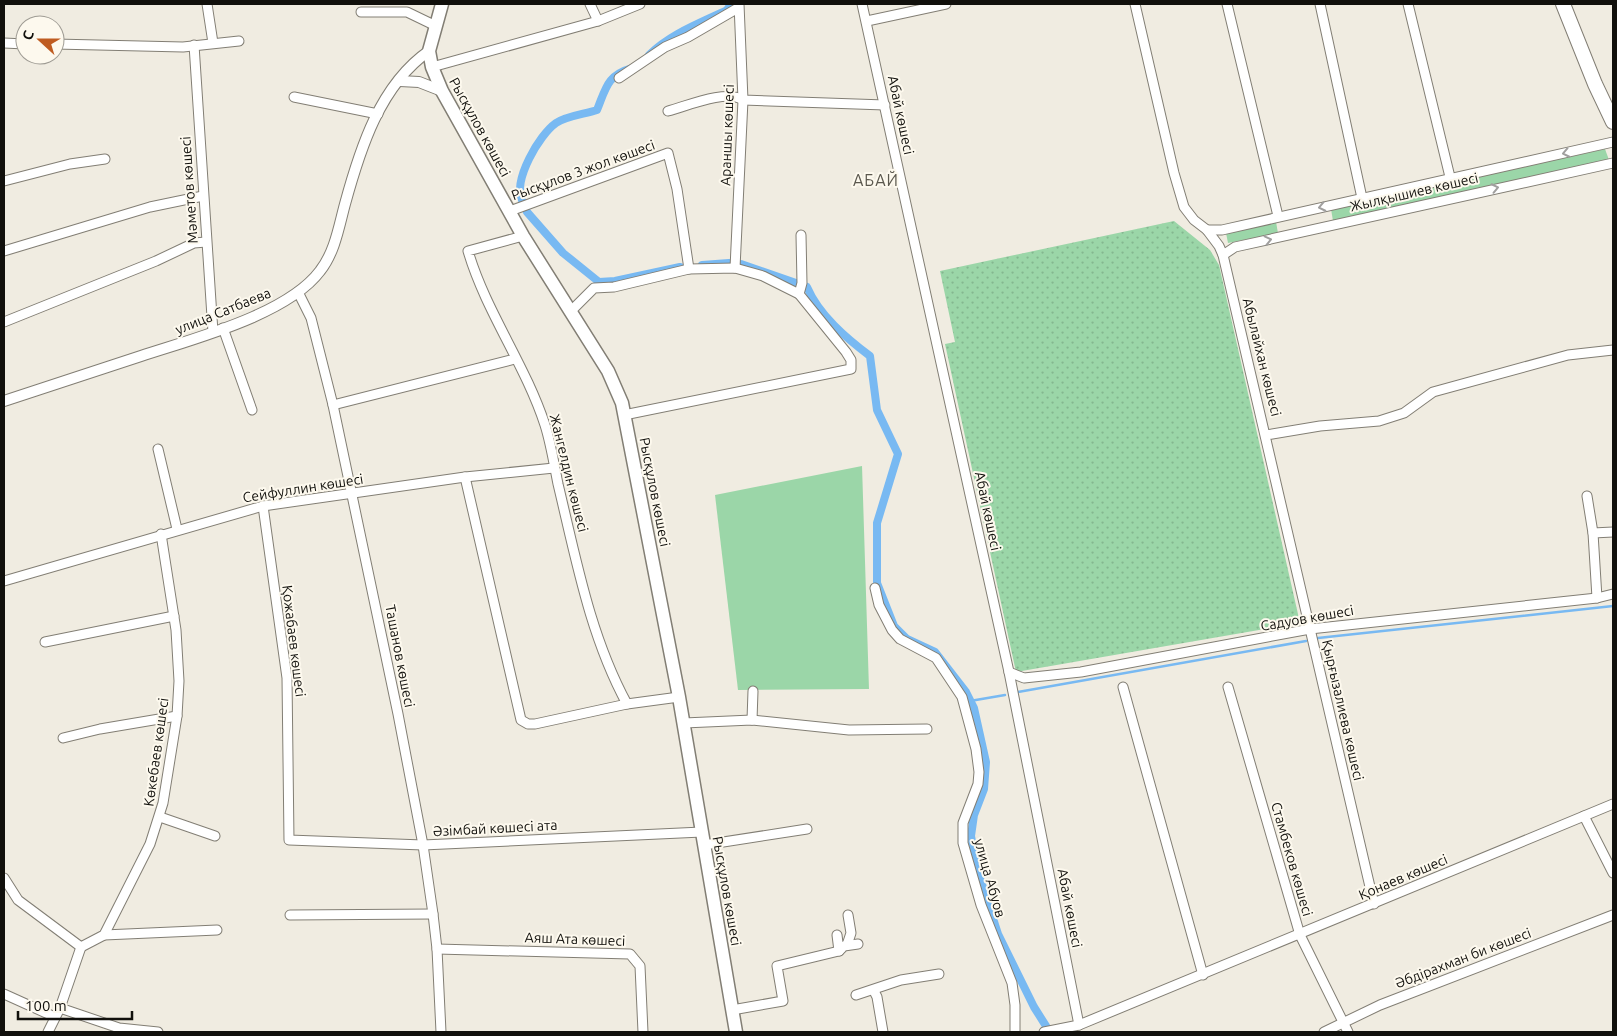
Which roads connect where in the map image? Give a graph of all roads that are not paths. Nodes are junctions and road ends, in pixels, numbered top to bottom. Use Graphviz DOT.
graph roads {
  1 [pos="207,4"];
  2 [pos="442,4"];
  3 [pos="590,4"];
  4 [pos="640,4"];
  5 [pos="862,4"];
  6 [pos="946,4"];
  7 [pos="1135,4"];
  8 [pos="1227,4"];
  9 [pos="1320,4"];
  10 [pos="1408,4"];
  11 [pos="1563,4"];
  12 [pos="739,6"];
  13 [pos="361,12"];
  14 [pos="893,15"];
  15 [pos="598,21"];
  16 [pos="867,21"];
  17 [pos="436,26"];
  18 [pos="896,26"];
  19 [pos="239,42"];
  20 [pos="213,43"];
  21 [pos="65,44"];
  22 [pos="194,45"];
  23 [pos="429,51"];
  24 [pos="432,67"];
  25 [pos="619,78"];
  26 [pos="400,81"];
  27 [pos="442,91"];
  28 [pos="294,97"];
  29 [pos="744,100"];
  30 [pos="885,105"];
  31 [pos="668,111"];
  32 [pos="378,114"];
  33 [pos="1613,122"];
  34 [pos="1613,142"];
  35 [pos="105,159"];
  36 [pos="1613,163"];
  37 [pos="1450,177"];
  38 [pos="4,181"];
  39 [pos="203,196"];
  40 [pos="1362,198"];
  41 [pos="510,211"];
  42 [pos="1278,216"];
  43 [pos="1226,229"];
  44 [pos="1208,230"];
  45 [pos="801,235"];
  46 [pos="523,236"];
  47 [pos="206,242"];
  48 [pos="1219,246"];
  49 [pos="4,251"];
  50 [pos="1223,255"];
  51 [pos="735,268"];
  52 [pos="689,269"];
  53 [pos="298,292"];
  54 [pos="799,294"];
  55 [pos="572,310"];
  56 [pos="4,322"];
  57 [pos="218,330"];
  58 [pos="1613,350"];
  59 [pos="515,359"];
  60 [pos="4,401"];
  61 [pos="333,405"];
  62 [pos="252,410"];
  63 [pos="624,415"];
  64 [pos="1266,435"];
  65 [pos="158,449"];
  66 [pos="554,468"];
  67 [pos="465,478"];
  68 [pos="353,494"];
  69 [pos="1587,496"];
  70 [pos="262,506"];
  71 [pos="177,530"];
  72 [pos="1613,532"];
  73 [pos="1593,533"];
  74 [pos="160,534"];
  75 [pos="4,582"];
  76 [pos="874,588"];
  77 [pos="1613,594"];
  78 [pos="1597,598"];
  79 [pos="174,616"];
  80 [pos="1310,629"];
  81 [pos="45,642"];
  82 [pos="1009,672"];
  83 [pos="1123,687"];
  84 [pos="1228,687"];
  85 [pos="754,690"];
  86 [pos="679,697"];
  87 [pos="627,704"];
  88 [pos="177,716"];
  89 [pos="752,720"];
  90 [pos="684,723"];
  91 [pos="927,729"];
  92 [pos="63,738"];
  93 [pos="1613,804"];
  94 [pos="160,816"];
  95 [pos="1584,816"];
  96 [pos="807,828"];
  97 [pos="702,832"];
  98 [pos="215,836"];
  99 [pos="289,840"];
  100 [pos="423,845"];
  101 [pos="704,845"];
  102 [pos="1613,873"];
  103 [pos="4,878"];
  104 [pos="1374,904"];
  105 [pos="433,914"];
  106 [pos="848,914"];
  107 [pos="290,915"];
  108 [pos="1613,915"];
  109 [pos="217,930"];
  110 [pos="104,935"];
  111 [pos="837,935"];
  112 [pos="1300,935"];
  113 [pos="858,944"];
  114 [pos="81,947"];
  115 [pos="843,948"];
  116 [pos="437,949"];
  117 [pos="939,974"];
  118 [pos="1204,975"];
  119 [pos="874,991"];
  120 [pos="4,994"];
  121 [pos="856,995"];
  122 [pos="60,1008"];
  123 [pos="732,1010"];
  124 [pos="55,1017"];
  125 [pos="1344,1023"];
  126 [pos="1079,1025"];
  127 [pos="119,1030"];
  128 [pos="1061,1031"];
  129 [pos="48,1032"];
  130 [pos="158,1032"];
  131 [pos="441,1032"];
  132 [pos="643,1032"];
  133 [pos="736,1032"];
  134 [pos="883,1032"];
  135 [pos="1015,1032"];
  136 [pos="1044,1032"];
  137 [pos="1324,1032"];
  138 [pos="1348,1032"];
  1 -- 20 [label="street"];
  2 -- 17 [label="main road, Рысқұлов көшесі"];
  3 -- 15 [label="street"];
  4 -- 15 [label="street"];
  5 -- 16 [label="street, Абай көшесі"];
  6 -- 14 [label="street"];
  7 -- 44 [label="street"];
  8 -- 42 [label="street"];
  9 -- 40 [label="street"];
  10 -- 37 [label="street"];
  11 -- 33 [label="highway"];
  12 -- 25 [label="street"];
  12 -- 29 [label="street, Араншы көшесі"];
  13 -- 17 [label="street"];
  14 -- 16 [label="street"];
  14 -- 18 [label="street"];
  15 -- 24 [label="street"];
  16 -- 30 [label="street, Абай көшесі"];
  17 -- 23 [label="main road, Рысқұлов көшесі"];
  19 -- 20 [label="street"];
  20 -- 22 [label="street"];
  21 -- 22 [label="street"];
  22 -- 39 [label="street, Мәметов көшесі"];
  23 -- 24 [label="main road, Рысқұлов көшесі"];
  23 -- 26 [label="street, улица Сатбаева"];
  24 -- 27 [label="main road, Рысқұлов көшесі"];
  26 -- 27 [label="street"];
  26 -- 32 [label="street, улица Сатбаева"];
  27 -- 41 [label="main road, Рысқұлов көшесі"];
  28 -- 32 [label="street"];
  29 -- 30 [label="street"];
  29 -- 31 [label="street"];
  29 -- 51 [label="street, Араншы көшесі"];
  30 -- 82 [label="street, Абай көшесі"];
  32 -- 53 [label="street, улица Сатбаева"];
  34 -- 37 [label="street, Жылқышиев көшесі, one-way"];
  35 -- 38 [label="street"];
  50 -- 36 [label="street, Жылқышиев көшесі, one-way"];
  37 -- 40 [label="street, Жылқышиев көшесі"];
  39 -- 47 [label="street, Мәметов көшесі"];
  39 -- 49 [label="street"];
  40 -- 42 [label="street, Жылқышиев көшесі, one-way"];
  41 -- 46 [label="main road, Рысқұлов көшесі"];
  41 -- 52 [label="street, Рысқұлов 3 жол көшесі"];
  42 -- 43 [label="street, Жылқышиев көшесі"];
  43 -- 44 [label="street, Жылқышиев көшесі"];
  43 -- 48 [label="street"];
  44 -- 48 [label="street, Абылайхан көшесі"];
  45 -- 54 [label="street"];
  46 -- 55 [label="main road, Рысқұлов көшесі"];
  46 -- 59 [label="street, Жангелдин көшесі"];
  47 -- 56 [label="street"];
  47 -- 57 [label="street, Мәметов көшесі"];
  48 -- 50 [label="street, Абылайхан көшесі"];
  50 -- 64 [label="street, Абылайхан көшесі"];
  51 -- 52 [label="street"];
  51 -- 54 [label="street"];
  52 -- 55 [label="street"];
  53 -- 57 [label="street, улица Сатбаева"];
  53 -- 61 [label="street, Ташанов көшесі"];
  54 -- 63 [label="street"];
  55 -- 63 [label="main road, Рысқұлов көшесі"];
  57 -- 60 [label="street, улица Сатбаева"];
  57 -- 62 [label="street, Мәметов көшесі"];
  58 -- 64 [label="street, Абылайхан көшесі"];
  59 -- 61 [label="street"];
  59 -- 66 [label="street, Жангелдин көшесі"];
  61 -- 68 [label="street, Ташанов көшесі"];
  63 -- 86 [label="main road, Рысқұлов көшесі"];
  64 -- 80 [label="street, Қырғызалиева көшесі"];
  65 -- 71 [label="street"];
  66 -- 67 [label="street, Сейфуллин көшесі"];
  66 -- 87 [label="street, Жангелдин көшесі"];
  67 -- 68 [label="street, Сейфуллин көшесі"];
  67 -- 87 [label="street"];
  68 -- 70 [label="street, Сейфуллин көшесі"];
  68 -- 100 [label="street, Ташанов көшесі"];
  69 -- 73 [label="street"];
  70 -- 71 [label="street, Сейфуллин көшесі"];
  70 -- 99 [label="street, Қожабаев көшесі"];
  71 -- 74 [label="street, Сейфуллин көшесі"];
  72 -- 73 [label="street"];
  73 -- 78 [label="street"];
  74 -- 75 [label="street, Сейфуллин көшесі"];
  74 -- 79 [label="street, Көкебаев көшесі"];
  76 -- 135 [label="street, улица Абуов"];
  77 -- 78 [label="street, Садуов көшесі"];
  78 -- 80 [label="street, Садуов көшесі"];
  79 -- 81 [label="street"];
  79 -- 88 [label="street, Көкебаев көшесі"];
  80 -- 82 [label="street, Садуов көшесі"];
  80 -- 104 [label="street, Қырғызалиева көшесі"];
  82 -- 126 [label="street, Абай көшесі"];
  83 -- 118 [label="street"];
  84 -- 112 [label="street, Стамбеков көшесі"];
  85 -- 89 [label="street"];
  86 -- 87 [label="street"];
  86 -- 90 [label="main road, Рысқұлов көшесі"];
  88 -- 92 [label="street"];
  88 -- 94 [label="street, Көкебаев көшесі"];
  89 -- 90 [label="street"];
  89 -- 91 [label="street"];
  90 -- 97 [label="main road, Рысқұлов көшесі"];
  93 -- 95 [label="street, Қонаев көшесі"];
  94 -- 98 [label="street"];
  94 -- 110 [label="street, Көкебаев көшесі"];
  95 -- 102 [label="street"];
  95 -- 104 [label="street, Қонаев көшесі"];
  96 -- 101 [label="street"];
  97 -- 100 [label="street, Әзімбай көшесі ата"];
  97 -- 101 [label="main road, Рысқұлов көшесі"];
  99 -- 100 [label="street, Әзімбай көшесі ата"];
  100 -- 105 [label="street, Ташанов көшесі"];
  101 -- 123 [label="main road, Рысқұлов көшесі"];
  103 -- 114 [label="street"];
  104 -- 112 [label="street, Қонаев көшесі"];
  105 -- 107 [label="street"];
  105 -- 116 [label="street, Ташанов көшесі"];
  106 -- 115 [label="street"];
  108 -- 125 [label="street, Әбдірахман би көшесі"];
  109 -- 110 [label="street"];
  110 -- 114 [label="street"];
  111 -- 115 [label="street"];
  112 -- 118 [label="street, Қонаев көшесі"];
  112 -- 125 [label="street, Стамбеков көшесі"];
  113 -- 115 [label="street"];
  114 -- 122 [label="street"];
  115 -- 123 [label="street"];
  116 -- 131 [label="street, Ташанов көшесі"];
  116 -- 132 [label="street, Аяш Ата көшесі"];
  117 -- 119 [label="street"];
  118 -- 126 [label="street, Қонаев көшесі"];
  119 -- 121 [label="street"];
  119 -- 134 [label="street"];
  120 -- 124 [label="street"];
  122 -- 124 [label="street"];
  122 -- 127 [label="street"];
  123 -- 133 [label="main road, Рысқұлов көшесі"];
  124 -- 129 [label="street"];
  125 -- 137 [label="street, Әбдірахман би көшесі"];
  125 -- 138 [label="street, Стамбеков көшесі"];
  126 -- 128 [label="street, Қонаев көшесі"];
  127 -- 130 [label="street"];
  128 -- 136 [label="street, Қонаев көшесі"];
}
